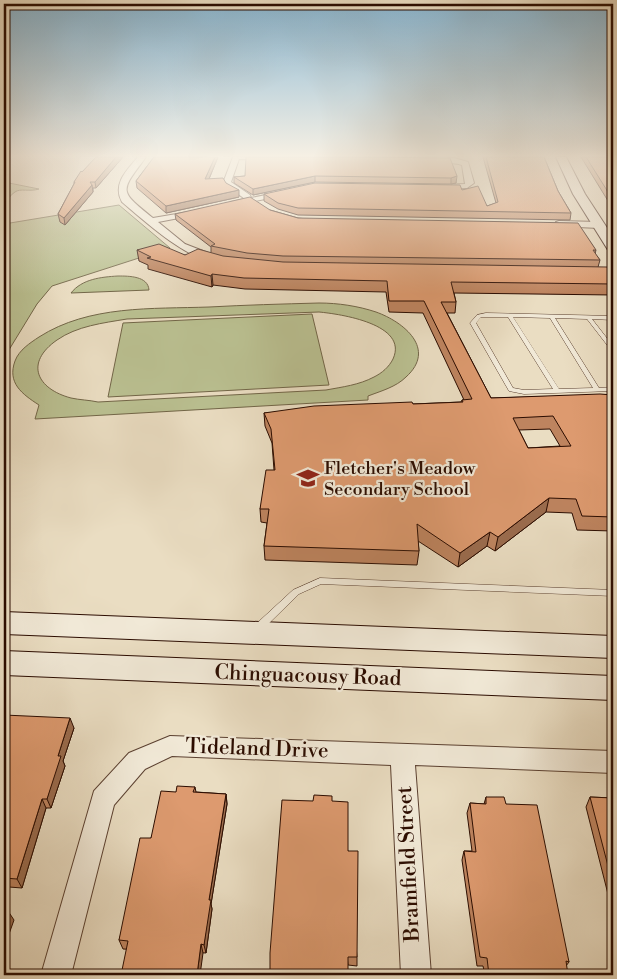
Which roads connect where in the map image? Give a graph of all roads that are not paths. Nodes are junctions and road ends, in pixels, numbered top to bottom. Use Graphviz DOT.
graph roads {
  1 [pos="128,203"];
  2 [pos="239,203"];
  3 [pos="256,203"];
  4 [pos="585,203"];
  5 [pos="223,206"];
  6 [pos="263,207"];
  7 [pos="207,210"];
  8 [pos="151,221"];
  9 [pos="550,224"];
  10 [pos="599,225"];
  11 [pos="613,247"];
  12 [pos="221,261"];
  13 [pos="509,315"];
  14 [pos="551,316"];
  15 [pos="588,317"];
  16 [pos="613,318"];
  17 [pos="613,349"];
  18 [pos="613,388"];
  19 [pos="597,389"];
  20 [pos="557,391"];
  21 [pos="613,593"];
  22 [pos="4,623"];
  23 [pos="253,633"];
  24 [pos="613,647"];
  25 [pos="4,664"];
  26 [pos="613,688"];
  27 [pos="402,753"];
  28 [pos="613,762"];
  29 [pos="56,975"];
  30 [pos="416,975"];
  1 -- 8 [label="street"];
  2 -- 5 [label="street"];
  3 -- 6 [label="street"];
  4 -- 10 [label="main road"];
  7 -- 8 [label="street"];
  8 -- 12 [label="street"];
  9 -- 10 [label="street"];
  10 -- 11 [label="main road"];
  13 -- 14 [label="lane"];
  13 -- 20 [label="lane"];
  13 -- 20 [label="lane"];
  14 -- 15 [label="lane"];
  14 -- 19 [label="lane"];
  15 -- 16 [label="lane"];
  15 -- 17 [label="lane"];
  18 -- 19 [label="lane"];
  19 -- 20 [label="lane"];
  21 -- 23 [label="lane"];
  22 -- 23 [label="main road"];
  23 -- 24 [label="main road"];
  25 -- 26 [label="main road, Chinguacousy Road"];
  27 -- 28 [label="street, Tideland Drive"];
  27 -- 29 [label="street, Tideland Drive"];
  27 -- 30 [label="street, Bramfield Street"];
}
